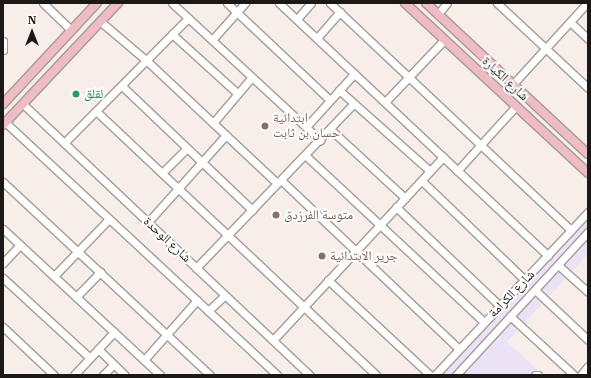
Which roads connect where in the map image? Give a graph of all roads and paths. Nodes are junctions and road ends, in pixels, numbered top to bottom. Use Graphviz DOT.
graph roads {
  1 [pos="43,3"];
  2 [pos="97,3"];
  3 [pos="118,3"];
  4 [pos="172,3"];
  5 [pos="227,3"];
  6 [pos="245,3"];
  7 [pos="279,3"];
  8 [pos="311,3"];
  9 [pos="330,3"];
  10 [pos="405,3"];
  11 [pos="426,3"];
  12 [pos="447,3"];
  13 [pos="497,3"];
  14 [pos="587,3"];
  15 [pos="237,12"];
  16 [pos="340,12"];
  17 [pos="438,14"];
  18 [pos="188,18"];
  19 [pos="297,19"];
  20 [pos="100,22"];
  21 [pos="570,22"];
  22 [pos="71,30"];
  23 [pos="172,34"];
  24 [pos="317,38"];
  25 [pos="463,38"];
  26 [pos="588,39"];
  27 [pos="212,40"];
  28 [pos="444,40"];
  29 [pos="3,41"];
  30 [pos="453,48"];
  31 [pos="546,48"];
  32 [pos="3,50"];
  33 [pos="147,61"];
  34 [pos="354,74"];
  35 [pos="252,77"];
  36 [pos="409,77"];
  37 [pos="513,84"];
  38 [pos="122,86"];
  39 [pos="588,88"];
  40 [pos="340,90"];
  41 [pos="237,93"];
  42 [pos="330,100"];
  43 [pos="385,102"];
  44 [pos="354,103"];
  45 [pos="3,104"];
  46 [pos="24,105"];
  47 [pos="516,106"];
  48 [pos="97,112"];
  49 [pos="213,123"];
  50 [pos="4,124"];
  51 [pos="306,126"];
  52 [pos="330,129"];
  53 [pos="226,135"];
  54 [pos="320,140"];
  55 [pos="64,143"];
  56 [pos="481,144"];
  57 [pos="187,148"];
  58 [pos="588,154"];
  59 [pos="305,155"];
  60 [pos="443,157"];
  61 [pos="202,162"];
  62 [pos="430,171"];
  63 [pos="457,171"];
  64 [pos="162,173"];
  65 [pos="588,173"];
  66 [pos="422,181"];
  67 [pos="3,182"];
  68 [pos="280,182"];
  69 [pos="178,188"];
  70 [pos="405,198"];
  71 [pos="396,207"];
  72 [pos="252,210"];
  73 [pos="588,212"];
  74 [pos="110,219"];
  75 [pos="148,222"];
  76 [pos="380,225"];
  77 [pos="3,229"];
  78 [pos="571,230"];
  79 [pos="588,232"];
  80 [pos="227,235"];
  81 [pos="585,241"];
  82 [pos="20,245"];
  83 [pos="78,251"];
  84 [pos="356,251"];
  85 [pos="548,256"];
  86 [pos="3,263"];
  87 [pos="558,265"];
  88 [pos="196,268"];
  89 [pos="100,272"];
  90 [pos="54,276"];
  91 [pos="3,278"];
  92 [pos="328,280"];
  93 [pos="525,280"];
  94 [pos="534,290"];
  95 [pos="588,292"];
  96 [pos="225,296"];
  97 [pos="76,297"];
  98 [pos="197,300"];
  99 [pos="500,306"];
  100 [pos="304,307"];
  101 [pos="208,311"];
  102 [pos="510,316"];
  103 [pos="484,322"];
  104 [pos="5,332"];
  105 [pos="114,332"];
  106 [pos="167,334"];
  107 [pos="273,340"];
  108 [pos="588,340"];
  109 [pos="98,349"];
  110 [pos="459,349"];
  111 [pos="90,358"];
  112 [pos="144,360"];
  113 [pos="113,364"];
  114 [pos="588,366"];
  115 [pos="274,374"];
  116 [pos="54,375"];
  117 [pos="74,375"];
  118 [pos="103,375"];
  119 [pos="125,375"];
  120 [pos="160,375"];
  121 [pos="210,375"];
  122 [pos="310,375"];
  123 [pos="376,375"];
  124 [pos="430,375"];
  125 [pos="435,375"];
  126 [pos="456,375"];
  127 [pos="574,375"];
  128 [pos="581,375"];
  1 -- 22 [label="street"];
  2 -- 22 [label="main road"];
  3 -- 20 [label="main road"];
  4 -- 18 [label="street"];
  5 -- 15 [label="street"];
  6 -- 15 [label="street"];
  7 -- 19 [label="street"];
  8 -- 19 [label="street"];
  9 -- 16 [label="street"];
  10 -- 28 [label="main road, شارع الكيارة"];
  11 -- 17 [label="main road, شارع الكيارة"];
  12 -- 17 [label="street"];
  13 -- 31 [label="street"];
  14 -- 21 [label="street"];
  15 -- 27 [label="street"];
  15 -- 42 [label="street"];
  16 -- 24 [label="street"];
  16 -- 36 [label="street"];
  17 -- 25 [label="main road, شارع الكيارة"];
  18 -- 23 [label="street"];
  18 -- 27 [label="street"];
  19 -- 24 [label="street"];
  20 -- 33 [label="street"];
  20 -- 46 [label="main road"];
  21 -- 26 [label="street"];
  21 -- 31 [label="street"];
  22 -- 45 [label="main road"];
  23 -- 33 [label="street"];
  23 -- 41 [label="street"];
  24 -- 34 [label="street"];
  25 -- 30 [label="main road"];
  25 -- 37 [label="main road, شارع الكيارة"];
  27 -- 35 [label="street"];
  28 -- 30 [label="main road, شارع الكيارة"];
  28 -- 36 [label="street"];
  29 -- 32 [label="street"];
  30 -- 47 [label="main road, شارع الكيارة"];
  31 -- 37 [label="street"];
  31 -- 39 [label="street"];
  33 -- 38 [label="street"];
  33 -- 49 [label="street"];
  34 -- 40 [label="street"];
  34 -- 43 [label="street"];
  35 -- 41 [label="street"];
  35 -- 51 [label="street"];
  36 -- 43 [label="street"];
  36 -- 56 [label="street"];
  37 -- 58 [label="main road, شارع الكيارة"];
  38 -- 48 [label="street"];
  38 -- 57 [label="street"];
  40 -- 42 [label="street"];
  40 -- 44 [label="street"];
  41 -- 49 [label="street"];
  42 -- 51 [label="street"];
  43 -- 60 [label="street"];
  44 -- 52 [label="street"];
  44 -- 62 [label="street"];
  46 -- 50 [label="main road"];
  46 -- 55 [label="street, شارع الوحدة"];
  47 -- 56 [label="street"];
  47 -- 65 [label="main road, شارع الكيارة"];
  48 -- 55 [label="street"];
  48 -- 64 [label="street"];
  49 -- 53 [label="street"];
  50 -- 74 [label="street, شارع الوحدة"];
  51 -- 54 [label="street"];
  52 -- 54 [label="street"];
  52 -- 70 [label="street"];
  53 -- 61 [label="street"];
  53 -- 68 [label="street"];
  54 -- 59 [label="street"];
  55 -- 75 [label="street, شارع الوحدة"];
  56 -- 63 [label="street"];
  56 -- 78 [label="street"];
  57 -- 61 [label="street"];
  57 -- 64 [label="street"];
  59 -- 68 [label="street"];
  59 -- 76 [label="street"];
  60 -- 62 [label="street"];
  60 -- 63 [label="street"];
  61 -- 69 [label="street"];
  61 -- 72 [label="street"];
  62 -- 66 [label="street"];
  63 -- 85 [label="street"];
  64 -- 69 [label="street"];
  66 -- 70 [label="street"];
  66 -- 93 [label="street"];
  67 -- 83 [label="street"];
  68 -- 72 [label="street"];
  68 -- 84 [label="street"];
  69 -- 75 [label="street"];
  69 -- 80 [label="street"];
  70 -- 71 [label="street"];
  71 -- 76 [label="street"];
  71 -- 99 [label="street"];
  72 -- 80 [label="street"];
  73 -- 78 [label="street, شارع الكرامة"];
  74 -- 83 [label="street"];
  74 -- 98 [label="street, شارع الوحدة"];
  75 -- 88 [label="street, شارع الوحدة"];
  76 -- 84 [label="street"];
  76 -- 103 [label="street"];
  77 -- 82 [label="street"];
  78 -- 85 [label="street, شارع الكرامة"];
  79 -- 81 [label="street, شارع الكرامة"];
  80 -- 88 [label="street"];
  80 -- 100 [label="street"];
  81 -- 87 [label="street, شارع الكرامة"];
  82 -- 86 [label="street"];
  82 -- 90 [label="street"];
  83 -- 89 [label="street"];
  83 -- 90 [label="street"];
  84 -- 92 [label="street"];
  84 -- 110 [label="street"];
  85 -- 93 [label="street, شارع الكرامة"];
  87 -- 94 [label="street, شارع الكرامة"];
  87 -- 95 [label="street"];
  88 -- 96 [label="street, شارع الوحدة"];
  89 -- 97 [label="street"];
  89 -- 106 [label="street"];
  90 -- 97 [label="street"];
  91 -- 111 [label="street"];
  92 -- 100 [label="street"];
  92 -- 124 [label="street"];
  93 -- 99 [label="street, شارع الكرامة"];
  94 -- 102 [label="street, شارع الكرامة"];
  94 -- 108 [label="street"];
  96 -- 101 [label="street"];
  96 -- 107 [label="street, شارع الوحدة"];
  97 -- 105 [label="street"];
  98 -- 101 [label="street, شارع الوحدة"];
  98 -- 106 [label="street"];
  99 -- 103 [label="street, شارع الكرامة"];
  100 -- 107 [label="street"];
  100 -- 123 [label="street"];
  101 -- 115 [label="street, شارع الوحدة"];
  102 -- 126 [label="street, شارع الكرامة"];
  102 -- 127 [label="street"];
  103 -- 110 [label="street, شارع الكرامة"];
  104 -- 116 [label="street"];
  105 -- 109 [label="street"];
  105 -- 112 [label="street"];
  106 -- 112 [label="street"];
  106 -- 121 [label="street"];
  107 -- 122 [label="street, شارع الوحدة"];
  109 -- 111 [label="street"];
  109 -- 113 [label="street"];
  110 -- 125 [label="street, شارع الكرامة"];
  111 -- 117 [label="street"];
  112 -- 120 [label="street"];
  113 -- 118 [label="street"];
  113 -- 119 [label="street"];
  114 -- 128 [label="street"];
}
